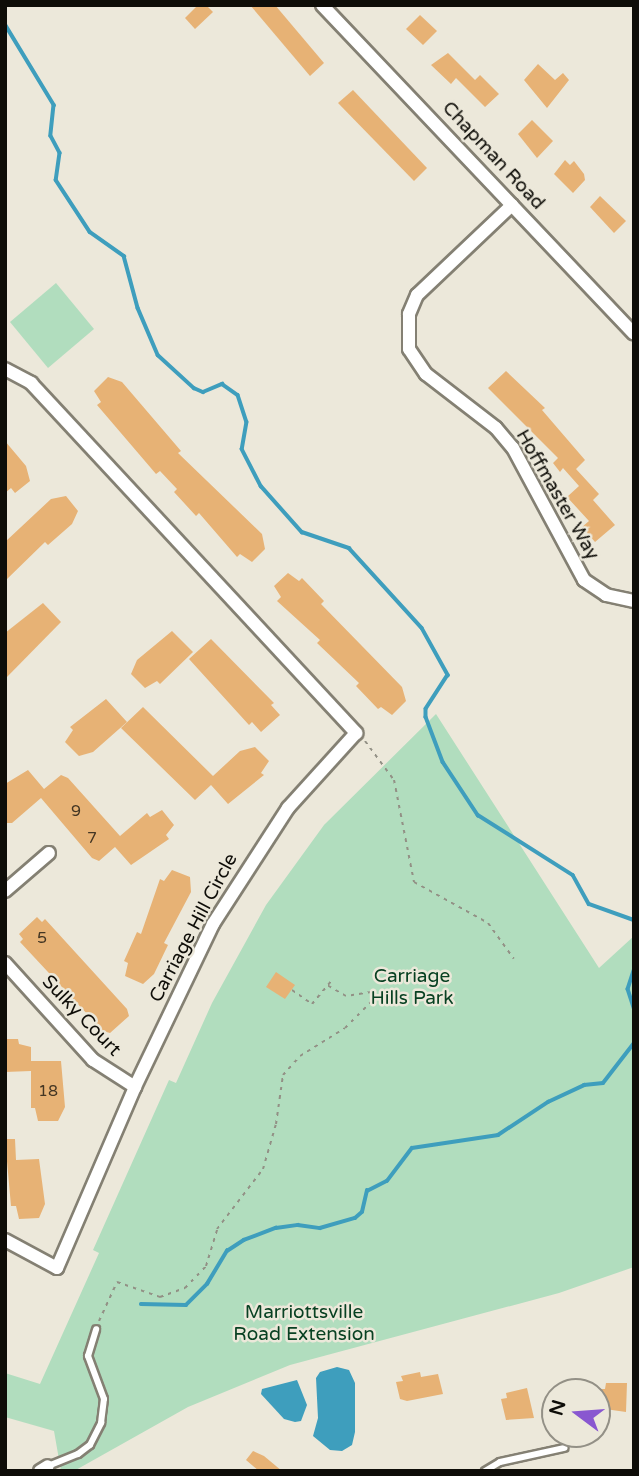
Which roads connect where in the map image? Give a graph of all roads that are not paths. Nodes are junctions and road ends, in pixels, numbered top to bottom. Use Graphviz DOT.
graph roads {
  1 [pos="323,5"];
  2 [pos="512,205"];
  3 [pos="634,334"];
  4 [pos="5,369"];
  5 [pos="634,601"];
  6 [pos="49,853"];
  7 [pos="5,891"];
  8 [pos="5,963"];
  9 [pos="135,1087"];
  10 [pos="5,1240"];
  11 [pos="96,1329"];
  12 [pos="564,1448"];
  13 [pos="44,1469"];
  14 [pos="485,1471"];
  1 -- 2 [label="street, Chapman Road"];
  2 -- 3 [label="street, Chapman Road"];
  2 -- 5 [label="street, Hoffmaster Way"];
  4 -- 9 [label="street, Carriage Hill Circle"];
  6 -- 7 [label="street"];
  8 -- 9 [label="street, Sulky Court"];
  9 -- 10 [label="street, Carriage Hill Circle"];
  11 -- 13 [label="lane"];
  12 -- 14 [label="lane"];
}
